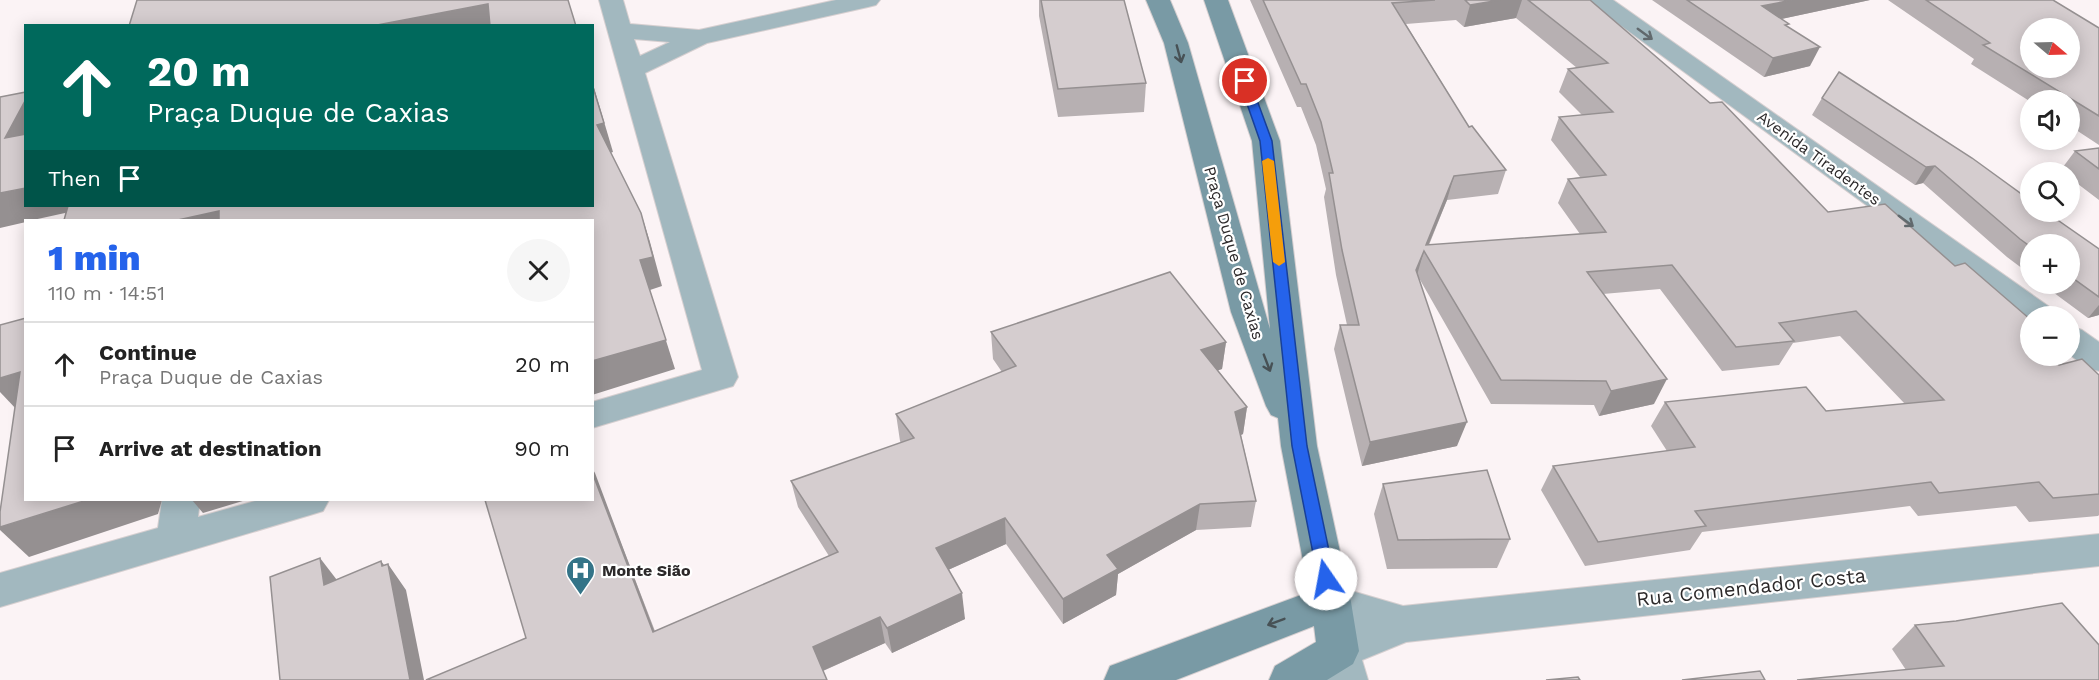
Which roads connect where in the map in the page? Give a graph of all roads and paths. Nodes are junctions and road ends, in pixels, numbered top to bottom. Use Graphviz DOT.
graph roads {
  1 [pos="611,0"];
  2 [pos="868,0"];
  3 [pos="1158,0"];
  4 [pos="1216,0"];
  5 [pos="1598,0"];
  6 [pos="620,30"];
  7 [pos="699,37"];
  8 [pos="632,70"];
  9 [pos="2026,306"];
  10 [pos="2080,345"];
  11 [pos="2099,359"];
  12 [pos="594,414"];
  13 [pos="1299,446"];
  14 [pos="181,501"];
  15 [pos="307,501"];
  16 [pos="176,539"];
  17 [pos="2099,550"];
  18 [pos="4,590"];
  19 [pos="1331,602"];
  20 [pos="1403,624"];
  21 [pos="1342,666"];
  22 [pos="1125,680"];
  23 [pos="1290,680"];
  1 -- 6 [label="street"];
  2 -- 7 [label="street"];
  3 -- 13 [label="main road, Praça Duque de Caxias, one-way"];
  4 -- 13 [label="main road, Praça Duque de Caxias"];
  5 -- 9 [label="street, Avenida Tiradentes, one-way"];
  6 -- 7 [label="street"];
  6 -- 8 [label="street"];
  7 -- 8 [label="street"];
  8 -- 12 [label="street"];
  10 -- 11 [label="street"];
  13 -- 19 [label="main road"];
  14 -- 16 [label="street"];
  15 -- 16 [label="street"];
  16 -- 18 [label="street"];
  17 -- 20 [label="street, Rua Comendador Costa"];
  19 -- 20 [label="street, Rua Comendador Costa"];
  19 -- 21 [label="main road"];
  19 -- 22 [label="main road, one-way"];
  20 -- 21 [label="street, Rua Comendador Costa"];
  21 -- 23 [label="main road"];
}
